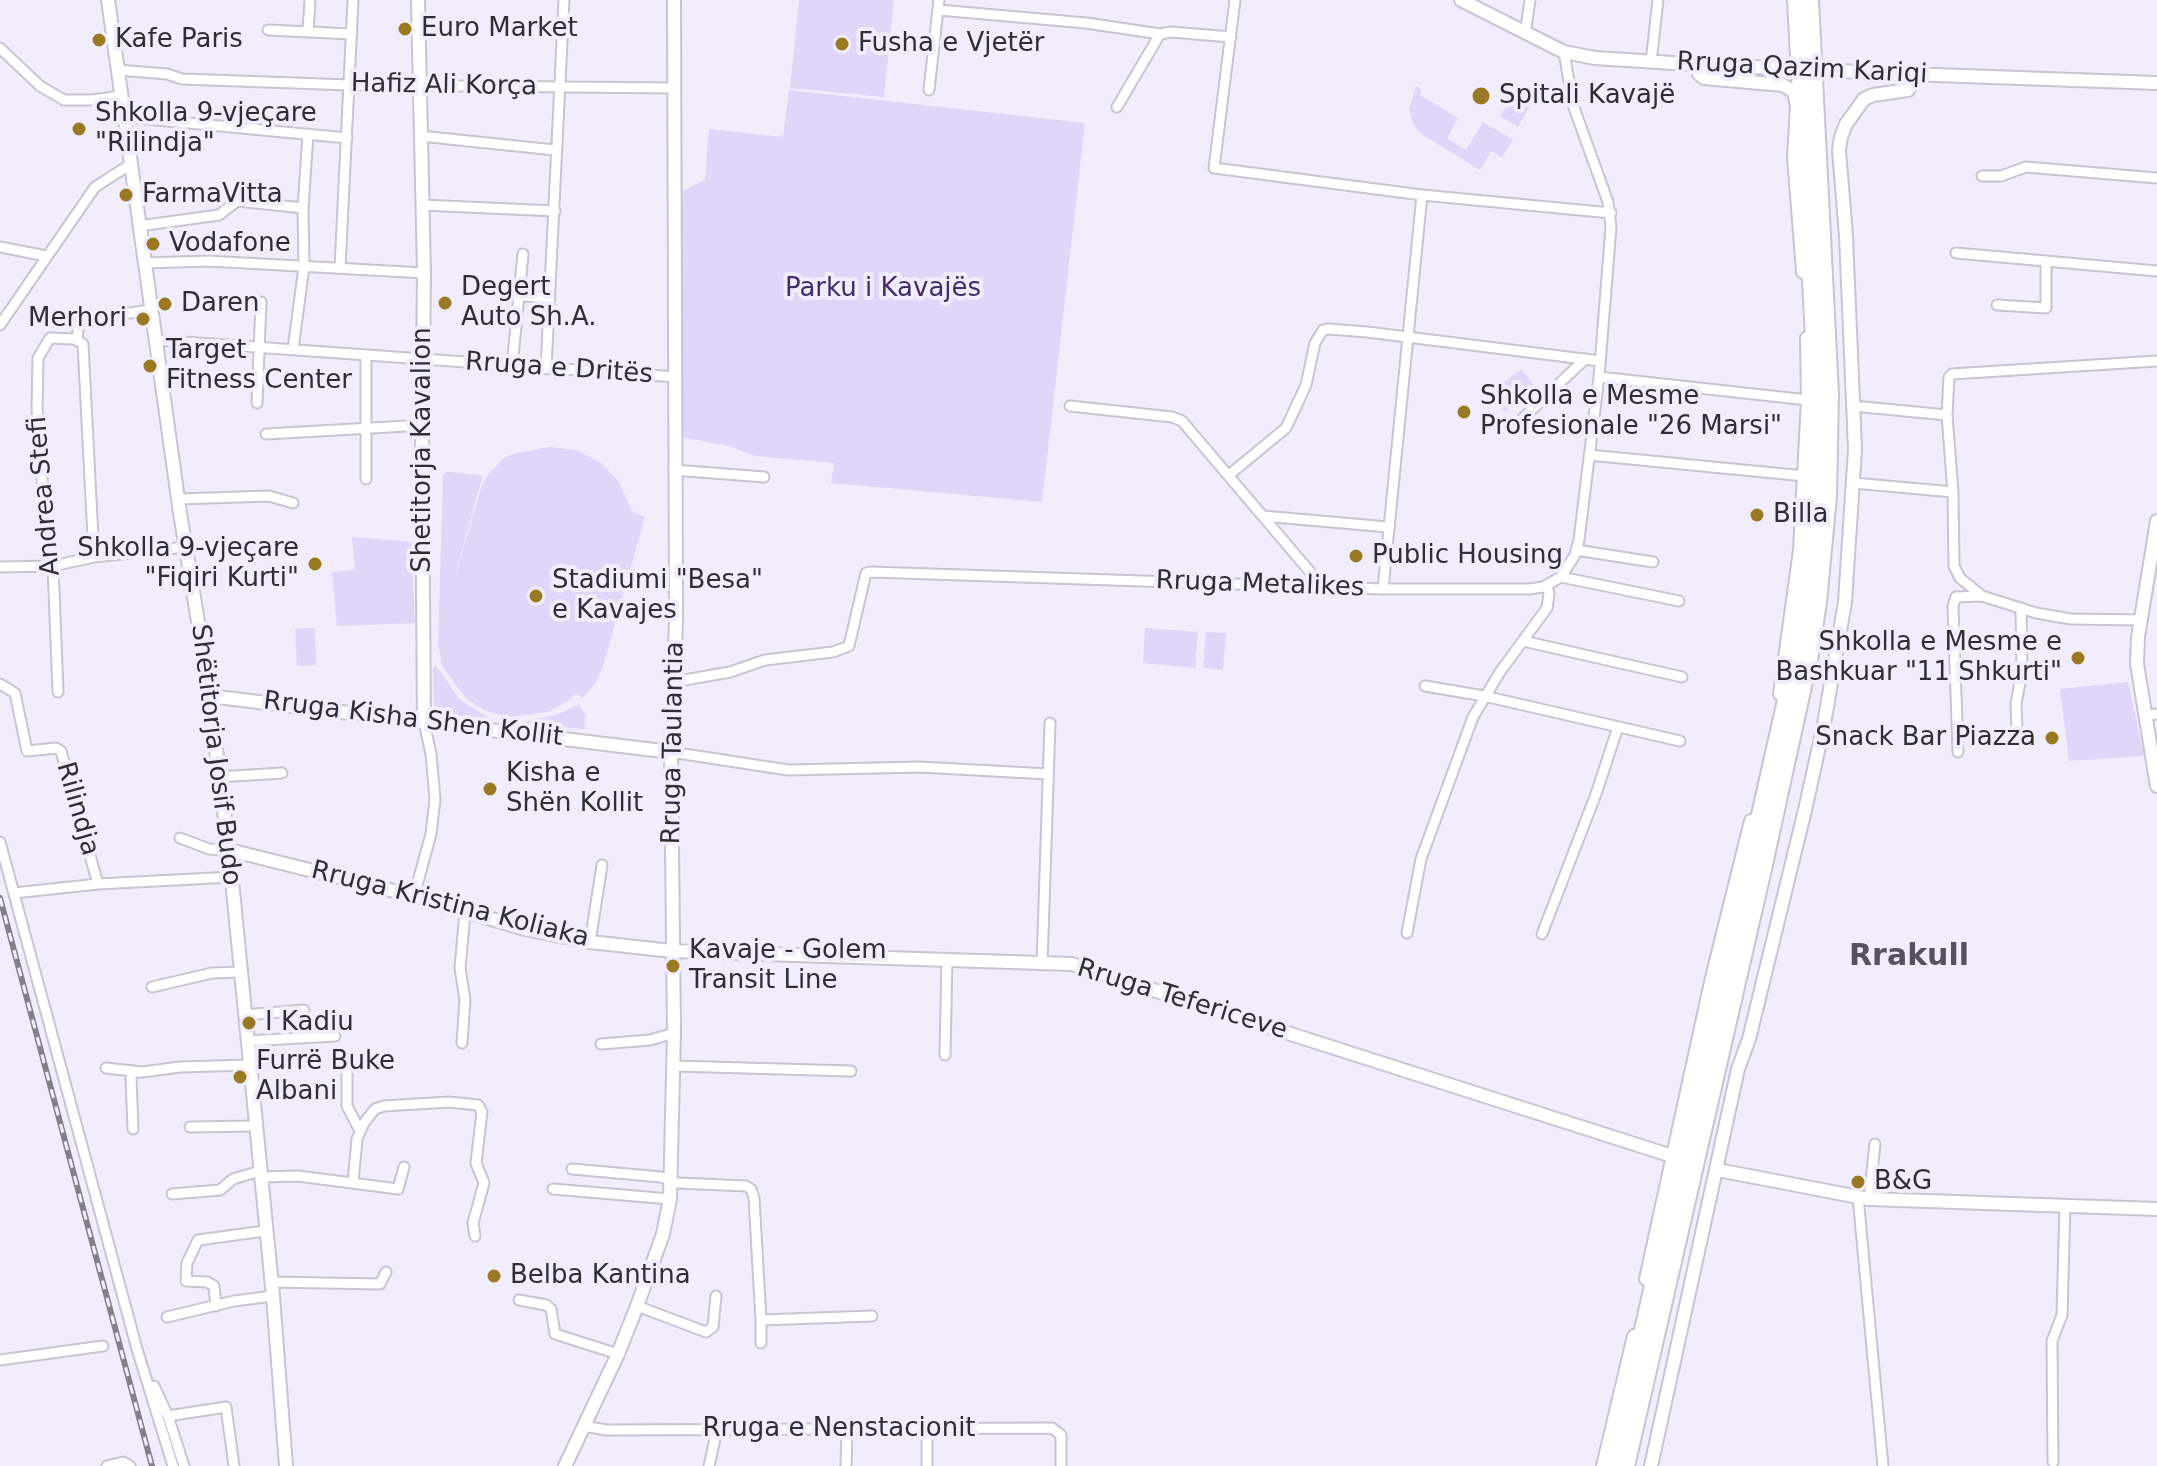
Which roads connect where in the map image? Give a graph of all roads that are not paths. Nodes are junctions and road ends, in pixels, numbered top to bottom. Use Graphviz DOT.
graph roads {
  1 [pos="108,0"];
  2 [pos="310,0"];
  3 [pos="353,0"];
  4 [pos="418,0"];
  5 [pos="564,0"];
  6 [pos="674,0"];
  7 [pos="1235,0"];
  8 [pos="1461,0"];
  9 [pos="1530,0"];
  10 [pos="1658,0"];
  11 [pos="1796,0"];
  12 [pos="1810,0"];
  13 [pos="939,5"];
  14 [pos="268,30"];
  15 [pos="308,32"];
  16 [pos="351,34"];
  17 [pos="1160,34"];
  18 [pos="1525,34"];
  19 [pos="1231,37"];
  20 [pos="0,48"];
  21 [pos="1564,52"];
  22 [pos="1651,62"];
  23 [pos="1705,65"];
  24 [pos="118,70"];
  25 [pos="1909,74"];
  26 [pos="2157,83"];
  27 [pos="349,85"];
  28 [pos="419,87"];
  29 [pos="558,87"];
  30 [pos="675,88"];
  31 [pos="929,90"];
  32 [pos="122,96"];
  33 [pos="1117,107"];
  34 [pos="125,117"];
  35 [pos="308,134"];
  36 [pos="420,136"];
  37 [pos="347,138"];
  38 [pos="555,150"];
  39 [pos="131,164"];
  40 [pos="1982,176"];
  41 [pos="2157,178"];
  42 [pos="1422,195"];
  43 [pos="422,205"];
  44 [pos="303,208"];
  45 [pos="555,211"];
  46 [pos="1611,213"];
  47 [pos="139,226"];
  48 [pos="0,247"];
  49 [pos="1956,253"];
  50 [pos="523,254"];
  51 [pos="46,256"];
  52 [pos="2046,261"];
  53 [pos="145,263"];
  54 [pos="304,267"];
  55 [pos="340,268"];
  56 [pos="2157,271"];
  57 [pos="424,273"];
  58 [pos="519,296"];
  59 [pos="550,297"];
  60 [pos="261,302"];
  61 [pos="0,305"];
  62 [pos="1997,305"];
  63 [pos="10,310"];
  64 [pos="151,310"];
  65 [pos="0,325"];
  66 [pos="1406,338"];
  67 [pos="156,340"];
  68 [pos="80,342"];
  69 [pos="259,347"];
  70 [pos="293,349"];
  71 [pos="366,357"];
  72 [pos="423,359"];
  73 [pos="1585,359"];
  74 [pos="1600,361"];
  75 [pos="2157,361"];
  76 [pos="512,367"];
  77 [pos="546,369"];
  78 [pos="676,377"];
  79 [pos="1599,377"];
  80 [pos="1808,400"];
  81 [pos="257,403"];
  82 [pos="1070,406"];
  83 [pos="1853,406"];
  84 [pos="1947,415"];
  85 [pos="1517,424"];
  86 [pos="424,425"];
  87 [pos="367,429"];
  88 [pos="266,434"];
  89 [pos="1589,455"];
  90 [pos="674,470"];
  91 [pos="1229,475"];
  92 [pos="1805,476"];
  93 [pos="764,477"];
  94 [pos="366,479"];
  95 [pos="1854,483"];
  96 [pos="1953,492"];
  97 [pos="179,499"];
  98 [pos="293,503"];
  99 [pos="1263,516"];
  100 [pos="1388,527"];
  101 [pos="2156,529"];
  102 [pos="185,547"];
  103 [pos="1576,550"];
  104 [pos="94,557"];
  105 [pos="1653,562"];
  106 [pos="53,566"];
  107 [pos="0,567"];
  108 [pos="1561,577"];
  109 [pos="1547,585"];
  110 [pos="1312,588"];
  111 [pos="1383,589"];
  112 [pos="1982,596"];
  113 [pos="1679,601"];
  114 [pos="2151,607"];
  115 [pos="2021,608"];
  116 [pos="2141,620"];
  117 [pos="1523,641"];
  118 [pos="1682,677"];
  119 [pos="673,682"];
  120 [pos="0,684"];
  121 [pos="1425,686"];
  122 [pos="58,692"];
  123 [pos="209,696"];
  124 [pos="1484,696"];
  125 [pos="2151,715"];
  126 [pos="424,722"];
  127 [pos="1050,723"];
  128 [pos="1618,727"];
  129 [pos="2017,731"];
  130 [pos="1680,741"];
  131 [pos="671,752"];
  132 [pos="1958,752"];
  133 [pos="282,773"];
  134 [pos="1048,774"];
  135 [pos="218,777"];
  136 [pos="2157,786"];
  137 [pos="180,838"];
  138 [pos="0,842"];
  139 [pos="229,850"];
  140 [pos="602,865"];
  141 [pos="232,877"];
  142 [pos="98,884"];
  143 [pos="14,893"];
  144 [pos="414,896"];
  145 [pos="465,912"];
  146 [pos="1407,933"];
  147 [pos="1542,934"];
  148 [pos="590,942"];
  149 [pos="672,951"];
  150 [pos="947,959"];
  151 [pos="1042,965"];
  152 [pos="241,972"];
  153 [pos="152,987"];
  154 [pos="304,1010"];
  155 [pos="244,1015"];
  156 [pos="674,1033"];
  157 [pos="335,1036"];
  158 [pos="247,1041"];
  159 [pos="462,1043"];
  160 [pos="601,1044"];
  161 [pos="945,1055"];
  162 [pos="249,1065"];
  163 [pos="674,1066"];
  164 [pos="106,1068"];
  165 [pos="851,1071"];
  166 [pos="142,1072"];
  167 [pos="347,1073"];
  168 [pos="255,1126"];
  169 [pos="190,1127"];
  170 [pos="133,1129"];
  171 [pos="360,1131"];
  172 [pos="1875,1144"];
  173 [pos="1672,1156"];
  174 [pos="404,1167"];
  175 [pos="572,1169"];
  176 [pos="1718,1170"];
  177 [pos="261,1174"];
  178 [pos="670,1180"];
  179 [pos="353,1182"];
  180 [pos="553,1189"];
  181 [pos="172,1194"];
  182 [pos="1864,1198"];
  183 [pos="670,1199"];
  184 [pos="2065,1205"];
  185 [pos="2157,1209"];
  186 [pos="265,1231"];
  187 [pos="475,1236"];
  188 [pos="1662,1248"];
  189 [pos="386,1272"];
  190 [pos="270,1282"];
  191 [pos="273,1296"];
  192 [pos="716,1296"];
  193 [pos="519,1300"];
  194 [pos="216,1306"];
  195 [pos="637,1306"];
  196 [pos="1641,1306"];
  197 [pos="872,1316"];
  198 [pos="167,1317"];
  199 [pos="761,1320"];
  200 [pos="761,1343"];
  201 [pos="103,1346"];
  202 [pos="618,1354"];
  203 [pos="0,1360"];
  204 [pos="154,1386"];
  205 [pos="168,1416"];
  206 [pos="584,1426"];
  207 [pos="927,1428"];
  208 [pos="717,1430"];
  209 [pos="847,1430"];
  210 [pos="2053,1462"];
  211 [pos="107,1466"];
  212 [pos="130,1466"];
  213 [pos="173,1466"];
  214 [pos="184,1466"];
  215 [pos="234,1466"];
  216 [pos="286,1466"];
  217 [pos="565,1466"];
  218 [pos="709,1466"];
  219 [pos="846,1466"];
  220 [pos="927,1466"];
  221 [pos="1061,1466"];
  222 [pos="1603,1466"];
  223 [pos="1612,1466"];
  224 [pos="1626,1466"];
  225 [pos="1651,1466"];
  226 [pos="1883,1466"];
  1 -- 24 [label="street, Shëtitorja Josif Budo"];
  2 -- 15 [label="street"];
  3 -- 16 [label="street"];
  4 -- 28 [label="street, Shetitorja Kavalion"];
  5 -- 29 [label="street"];
  6 -- 30 [label="street, Rruga Taulantia"];
  7 -- 19 [label="street"];
  8 -- 18 [label="street, Rruga Qazim Kariqi"];
  9 -- 18 [label="street"];
  10 -- 22 [label="street"];
  11 -- 188 [label="highway"];
  12 -- 224 [label="highway"];
  13 -- 17 [label="street"];
  13 -- 31 [label="street"];
  14 -- 15 [label="street"];
  15 -- 16 [label="street"];
  16 -- 27 [label="street"];
  17 -- 19 [label="street"];
  17 -- 33 [label="street"];
  18 -- 21 [label="street, Rruga Qazim Kariqi"];
  19 -- 42 [label="street"];
  20 -- 32 [label="street"];
  21 -- 22 [label="street, Rruga Qazim Kariqi"];
  21 -- 46 [label="street"];
  22 -- 23 [label="street, Rruga Qazim Kariqi"];
  23 -- 25 [label="street, Rruga Qazim Kariqi, bridge"];
  23 -- 80 [label="street"];
  24 -- 27 [label="street, Hafiz Ali Korça"];
  24 -- 32 [label="street, Shëtitorja Josif Budo"];
  25 -- 26 [label="street, Rruga Qazim Kariqi"];
  25 -- 83 [label="street"];
  27 -- 28 [label="street, Hafiz Ali Korça"];
  27 -- 37 [label="street"];
  28 -- 29 [label="street, Hafiz Ali Korça"];
  28 -- 36 [label="street, Shetitorja Kavalion"];
  29 -- 30 [label="street, Hafiz Ali Korça"];
  29 -- 38 [label="street"];
  30 -- 78 [label="street, Rruga Taulantia"];
  32 -- 34 [label="street, Shëtitorja Josif Budo"];
  34 -- 35 [label="street"];
  34 -- 39 [label="street, Shëtitorja Josif Budo"];
  35 -- 37 [label="street"];
  35 -- 44 [label="street"];
  36 -- 38 [label="street"];
  36 -- 43 [label="street, Shetitorja Kavalion"];
  37 -- 55 [label="street"];
  38 -- 45 [label="street"];
  39 -- 47 [label="street, Shëtitorja Josif Budo"];
  39 -- 51 [label="street"];
  40 -- 41 [label="street"];
  42 -- 46 [label="street"];
  42 -- 66 [label="street"];
  43 -- 45 [label="street"];
  43 -- 57 [label="street, Shetitorja Kavalion"];
  44 -- 47 [label="street"];
  44 -- 54 [label="street"];
  45 -- 59 [label="street"];
  46 -- 74 [label="street"];
  47 -- 53 [label="street, Shëtitorja Josif Budo"];
  48 -- 51 [label="street"];
  49 -- 52 [label="street"];
  50 -- 58 [label="street"];
  51 -- 63 [label="street"];
  52 -- 56 [label="street"];
  52 -- 62 [label="street"];
  53 -- 54 [label="street"];
  53 -- 64 [label="street, Shëtitorja Josif Budo"];
  54 -- 55 [label="street"];
  54 -- 70 [label="street"];
  55 -- 57 [label="street"];
  57 -- 72 [label="street, Shetitorja Kavalion"];
  58 -- 59 [label="street"];
  58 -- 76 [label="street"];
  59 -- 77 [label="street"];
  60 -- 69 [label="street"];
  61 -- 63 [label="street"];
  63 -- 65 [label="street"];
  64 -- 67 [label="street, Shëtitorja Josif Budo"];
  64 -- 68 [label="street"];
  66 -- 73 [label="street"];
  66 -- 91 [label="street"];
  66 -- 100 [label="street"];
  67 -- 69 [label="street, Rruga e Dritës"];
  67 -- 97 [label="street, Shëtitorja Josif Budo"];
  68 -- 104 [label="street"];
  68 -- 106 [label="street, Andrea Stefi"];
  69 -- 70 [label="street, Rruga e Dritës"];
  69 -- 81 [label="street"];
  70 -- 71 [label="street, Rruga e Dritës"];
  71 -- 72 [label="street, Rruga e Dritës"];
  71 -- 87 [label="street"];
  72 -- 76 [label="street, Rruga e Dritës"];
  72 -- 86 [label="street, Shetitorja Kavalion"];
  73 -- 74 [label="street"];
  73 -- 85 [label="street"];
  74 -- 79 [label="street"];
  75 -- 84 [label="street"];
  76 -- 77 [label="street, Rruga e Dritës"];
  77 -- 78 [label="street, Rruga e Dritës"];
  78 -- 90 [label="street, Rruga Taulantia"];
  79 -- 80 [label="street"];
  79 -- 89 [label="street"];
  80 -- 92 [label="street"];
  82 -- 91 [label="street"];
  83 -- 84 [label="street"];
  83 -- 95 [label="street"];
  84 -- 96 [label="street"];
  86 -- 87 [label="street"];
  86 -- 126 [label="street, Shetitorja Kavalion"];
  87 -- 88 [label="street"];
  87 -- 94 [label="street"];
  89 -- 92 [label="street"];
  89 -- 103 [label="street"];
  90 -- 93 [label="street"];
  90 -- 119 [label="street, Rruga Taulantia"];
  91 -- 99 [label="street"];
  92 -- 173 [label="street"];
  95 -- 96 [label="street"];
  95 -- 176 [label="street"];
  96 -- 112 [label="street"];
  97 -- 98 [label="street"];
  97 -- 102 [label="street, Shëtitorja Josif Budo"];
  99 -- 100 [label="street"];
  99 -- 110 [label="street"];
  100 -- 111 [label="street"];
  101 -- 114 [label="street"];
  102 -- 104 [label="street"];
  102 -- 123 [label="street, Shëtitorja Josif Budo"];
  103 -- 105 [label="street"];
  103 -- 108 [label="street"];
  104 -- 106 [label="street"];
  106 -- 107 [label="street"];
  106 -- 122 [label="street, Andrea Stefi"];
  108 -- 109 [label="street, Rruga Metalikes"];
  108 -- 113 [label="street"];
  109 -- 111 [label="street, Rruga Metalikes"];
  109 -- 117 [label="street"];
  110 -- 111 [label="street, Rruga Metalikes"];
  110 -- 119 [label="street, Rruga Metalikes"];
  112 -- 115 [label="street"];
  112 -- 132 [label="street"];
  114 -- 116 [label="street"];
  115 -- 116 [label="street"];
  115 -- 129 [label="street"];
  116 -- 125 [label="street"];
  117 -- 118 [label="street"];
  117 -- 124 [label="street"];
  119 -- 131 [label="street, Rruga Taulantia"];
  120 -- 142 [label="street, Rilindja"];
  121 -- 124 [label="street"];
  123 -- 126 [label="street, Rruga Kisha Shen Kollit"];
  123 -- 135 [label="street, Shëtitorja Josif Budo"];
  124 -- 128 [label="street"];
  124 -- 146 [label="street"];
  125 -- 136 [label="street"];
  126 -- 131 [label="street, Rruga Kisha Shen Kollit"];
  126 -- 144 [label="street, Shetitorja Kavalion"];
  127 -- 134 [label="street"];
  128 -- 130 [label="street"];
  128 -- 147 [label="street"];
  131 -- 134 [label="street, Rruga Kisha Shen Kollit"];
  131 -- 149 [label="street, Rruga Taulantia"];
  133 -- 135 [label="street"];
  134 -- 151 [label="street"];
  135 -- 139 [label="street, Shëtitorja Josif Budo"];
  137 -- 139 [label="street"];
  138 -- 143 [label="street"];
  139 -- 141 [label="street, Shëtitorja Josif Budo"];
  139 -- 144 [label="street, Rruga Kristina Koliaka"];
  140 -- 148 [label="street"];
  141 -- 142 [label="street"];
  141 -- 152 [label="street, Shëtitorja Josif Budo"];
  142 -- 143 [label="street"];
  143 -- 213 [label="street"];
  144 -- 145 [label="street, Rruga Kristina Koliaka"];
  145 -- 148 [label="street, Rruga Kristina Koliaka"];
  145 -- 159 [label="street"];
  148 -- 149 [label="street, Rruga Kristina Koliaka"];
  149 -- 150 [label="street, Rruga Tefericeve"];
  149 -- 156 [label="street, Rruga Taulantia"];
  150 -- 151 [label="street, Rruga Tefericeve"];
  150 -- 161 [label="street"];
  151 -- 173 [label="street, Rruga Tefericeve"];
  152 -- 153 [label="street"];
  152 -- 155 [label="street, Shëtitorja Josif Budo"];
  154 -- 155 [label="street"];
  155 -- 158 [label="street, Shëtitorja Josif Budo"];
  156 -- 160 [label="street"];
  156 -- 163 [label="street, Rruga Taulantia"];
  157 -- 158 [label="street"];
  158 -- 162 [label="street, Shëtitorja Josif Budo"];
  162 -- 166 [label="street"];
  162 -- 168 [label="street, Shëtitorja Josif Budo"];
  163 -- 165 [label="street"];
  163 -- 178 [label="street, Rruga Taulantia"];
  164 -- 166 [label="street"];
  166 -- 170 [label="street"];
  167 -- 171 [label="street"];
  168 -- 169 [label="street"];
  168 -- 177 [label="street, Shëtitorja Josif Budo"];
  171 -- 179 [label="street"];
  171 -- 187 [label="street"];
  172 -- 182 [label="street"];
  173 -- 196 [label="street"];
  174 -- 179 [label="street"];
  175 -- 178 [label="street"];
  176 -- 182 [label="street"];
  176 -- 225 [label="street"];
  177 -- 179 [label="street"];
  177 -- 181 [label="street"];
  177 -- 186 [label="street, Shëtitorja Josif Budo"];
  178 -- 183 [label="street, Rruga Taulantia"];
  178 -- 199 [label="street"];
  180 -- 183 [label="street"];
  182 -- 184 [label="street"];
  182 -- 226 [label="street"];
  183 -- 195 [label="street, Rruga Taulantia"];
  184 -- 185 [label="street"];
  184 -- 210 [label="street"];
  186 -- 190 [label="street, Shëtitorja Josif Budo"];
  186 -- 194 [label="street"];
  188 -- 196 [label="highway"];
  188 -- 223 [label="highway"];
  189 -- 190 [label="street"];
  190 -- 191 [label="street, Shëtitorja Josif Budo"];
  191 -- 194 [label="street"];
  191 -- 216 [label="street, Shëtitorja Josif Budo"];
  192 -- 195 [label="street"];
  193 -- 202 [label="street"];
  194 -- 198 [label="street"];
  195 -- 202 [label="street, Rruga Taulantia"];
  196 -- 222 [label="street"];
  197 -- 199 [label="street"];
  199 -- 200 [label="street"];
  201 -- 203 [label="street"];
  202 -- 206 [label="street, Rruga Taulantia"];
  204 -- 205 [label="street"];
  205 -- 214 [label="street"];
  205 -- 215 [label="street"];
  206 -- 208 [label="street, Rruga e Nenstacionit"];
  206 -- 217 [label="street, Rruga Taulantia"];
  207 -- 209 [label="street, Rruga e Nenstacionit"];
  207 -- 220 [label="street"];
  207 -- 221 [label="street, Rruga e Nenstacionit"];
  208 -- 209 [label="street, Rruga e Nenstacionit"];
  208 -- 218 [label="street"];
  209 -- 219 [label="street"];
  211 -- 212 [label="street"];
}
